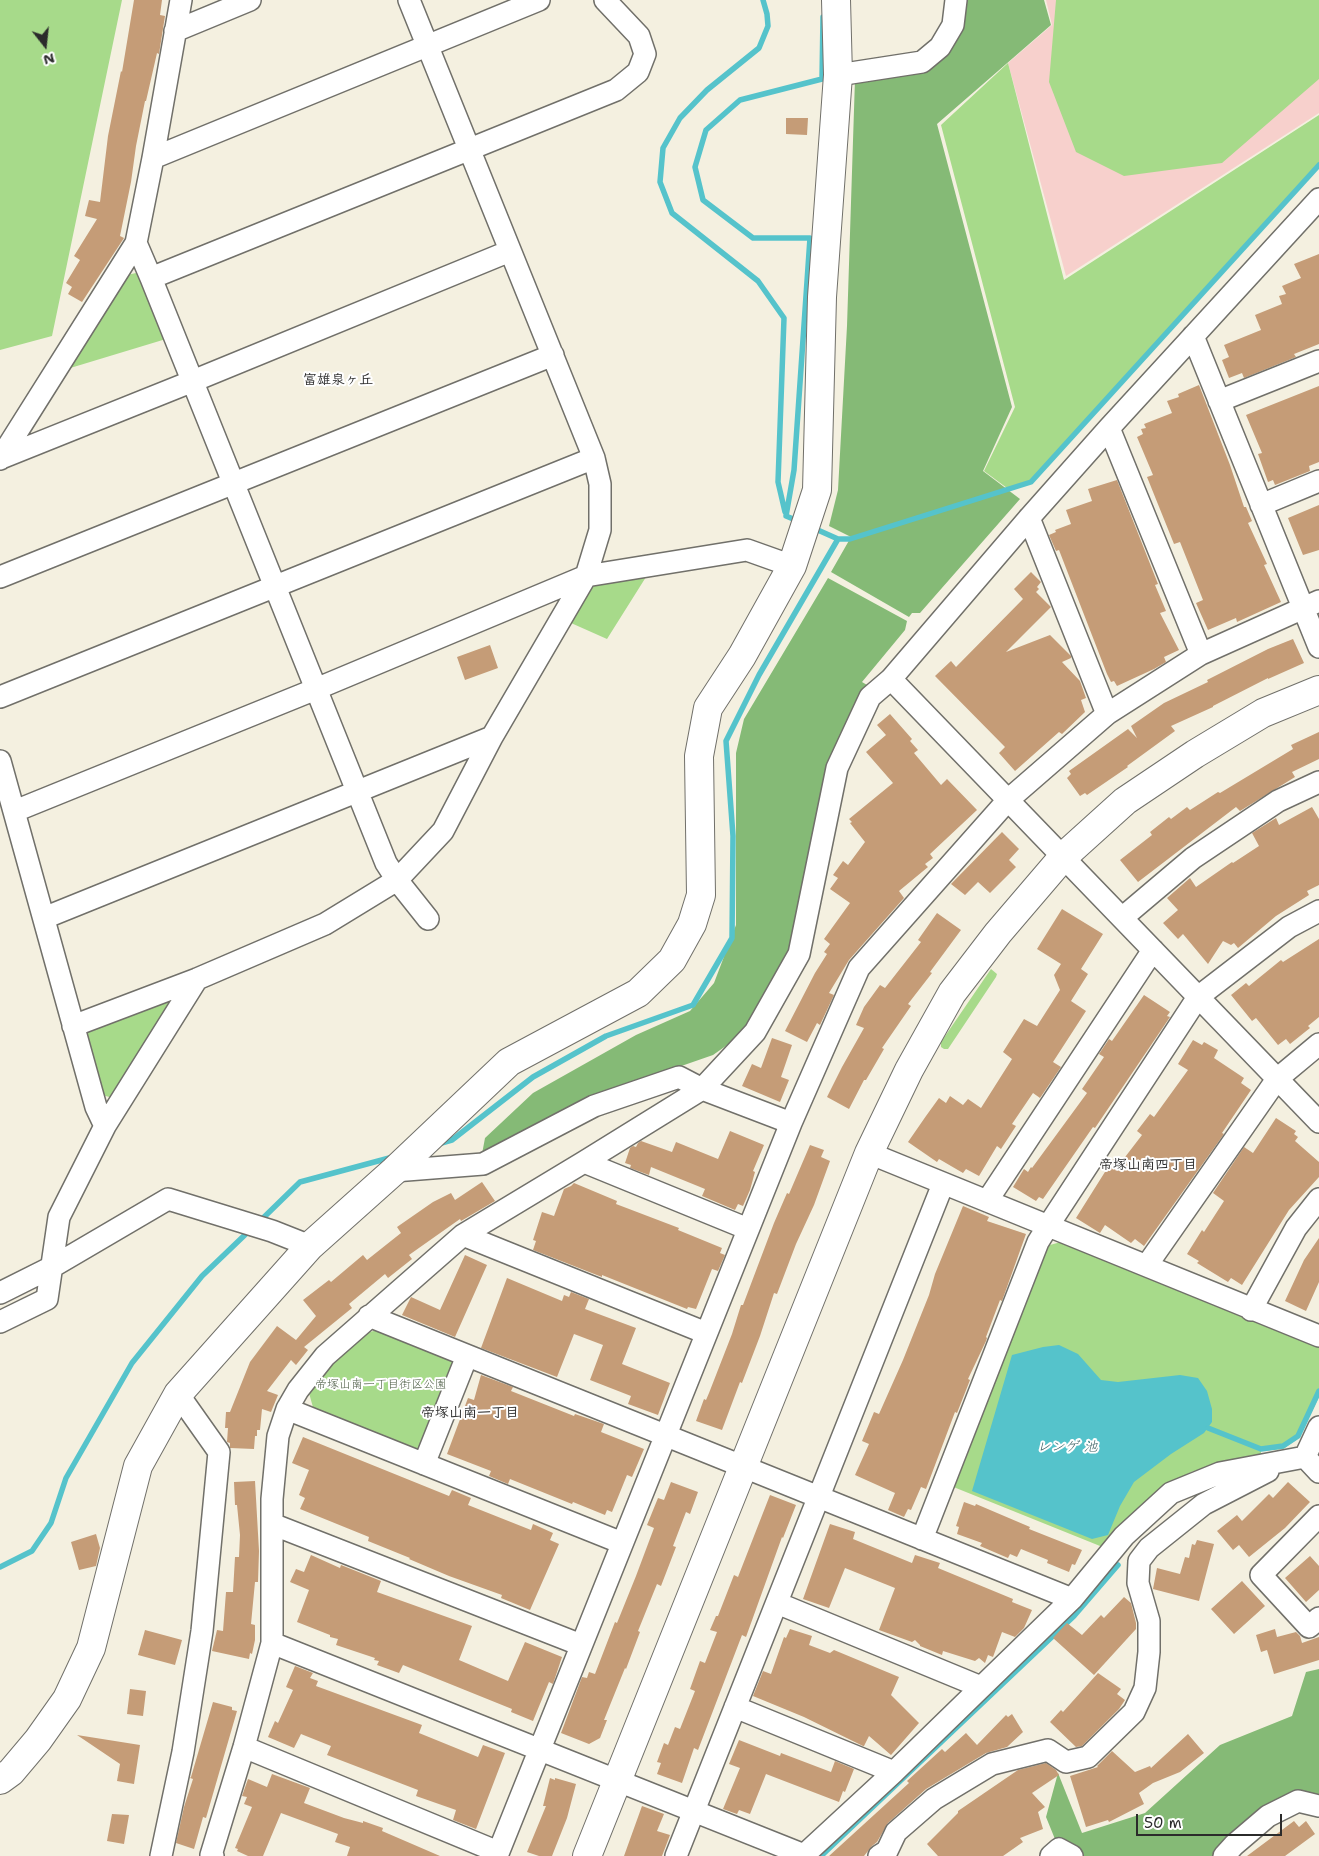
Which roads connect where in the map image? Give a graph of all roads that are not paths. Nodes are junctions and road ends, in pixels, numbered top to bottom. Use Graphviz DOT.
graph roads {
  1 [pos="181,0"];
  2 [pos="250,0"];
  3 [pos="408,0"];
  4 [pos="539,0"];
  5 [pos="605,0"];
  6 [pos="836,0"];
  7 [pos="956,0"];
  8 [pos="175,31"];
  9 [pos="427,46"];
  10 [pos="838,75"];
  11 [pos="470,150"];
  12 [pos="153,158"];
  13 [pos="1319,199"];
  14 [pos="136,243"];
  15 [pos="510,250"];
  16 [pos="151,278"];
  17 [pos="1192,336"];
  18 [pos="553,356"];
  19 [pos="1319,361"];
  20 [pos="193,381"];
  21 [pos="1219,401"];
  22 [pos="1109,428"];
  23 [pos="0,458"];
  24 [pos="594,458"];
  25 [pos="1319,481"];
  26 [pos="234,484"];
  27 [pos="1261,505"];
  28 [pos="1029,518"];
  29 [pos="792,566"];
  30 [pos="586,576"];
  31 [pos="0,577"];
  32 [pos="275,587"];
  33 [pos="1311,604"];
  34 [pos="1319,647"];
  35 [pos="1201,654"];
  36 [pos="891,679"];
  37 [pos="316,690"];
  38 [pos="1319,690"];
  39 [pos="0,697"];
  40 [pos="1107,714"];
  41 [pos="492,737"];
  42 [pos="0,761"];
  43 [pos="1319,782"];
  44 [pos="356,791"];
  45 [pos="1008,800"];
  46 [pos="15,811"];
  47 [pos="1063,857"];
  48 [pos="397,880"];
  49 [pos="1319,911"];
  50 [pos="44,918"];
  51 [pos="1122,918"];
  52 [pos="428,919"];
  53 [pos="1153,950"];
  54 [pos="197,979"];
  55 [pos="1198,997"];
  56 [pos="74,1026"];
  57 [pos="1319,1044"];
  58 [pos="1277,1079"];
  59 [pos="702,1088"];
  60 [pos="1319,1122"];
  61 [pos="791,1123"];
  62 [pos="105,1126"];
  63 [pos="869,1153"];
  64 [pos="584,1162"];
  65 [pos="394,1171"];
  66 [pos="943,1184"];
  67 [pos="1319,1199"];
  68 [pos="987,1201"];
  69 [pos="1048,1226"];
  70 [pos="748,1229"];
  71 [pos="463,1235"];
  72 [pos="310,1246"];
  73 [pos="1147,1265"];
  74 [pos="52,1267"];
  75 [pos="0,1293"];
  76 [pos="1251,1310"];
  77 [pos="370,1316"];
  78 [pos="0,1322"];
  79 [pos="706,1333"];
  80 [pos="1319,1336"];
  81 [pos="467,1356"];
  82 [pos="178,1394"];
  83 [pos="288,1409"];
  84 [pos="1319,1427"];
  85 [pos="665,1435"];
  86 [pos="1304,1463"];
  87 [pos="424,1464"];
  88 [pos="743,1467"];
  89 [pos="819,1497"];
  90 [pos="1319,1516"];
  91 [pos="272,1524"];
  92 [pos="922,1539"];
  93 [pos="622,1543"];
  94 [pos="1072,1599"];
  95 [pos="777,1603"];
  96 [pos="1319,1618"];
  97 [pos="272,1643"];
  98 [pos="581,1645"];
  99 [pos="981,1687"];
  100 [pos="735,1707"];
  101 [pos="244,1747"];
  102 [pos="539,1750"];
  103 [pos="894,1772"];
  104 [pos="0,1780"];
  105 [pos="616,1780"];
  106 [pos="1319,1806"];
  107 [pos="694,1811"];
  108 [pos="497,1854"];
  109 [pos="886,1854"];
  110 [pos="803,1855"];
  111 [pos="161,1856"];
  112 [pos="213,1856"];
  113 [pos="587,1856"];
  114 [pos="676,1856"];
  115 [pos="1051,1856"];
  116 [pos="1072,1856"];
  117 [pos="1224,1856"];
  1 -- 8 [label="street"];
  2 -- 8 [label="street"];
  3 -- 9 [label="street"];
  4 -- 9 [label="street"];
  5 -- 11 [label="street"];
  6 -- 10 [label="street"];
  7 -- 10 [label="street"];
  8 -- 12 [label="street"];
  9 -- 11 [label="street"];
  9 -- 12 [label="street"];
  10 -- 29 [label="street"];
  11 -- 15 [label="street"];
  11 -- 16 [label="street"];
  12 -- 14 [label="street"];
  13 -- 17 [label="street"];
  14 -- 16 [label="street"];
  14 -- 23 [label="street"];
  15 -- 18 [label="street"];
  15 -- 20 [label="street"];
  16 -- 20 [label="street"];
  17 -- 21 [label="street"];
  17 -- 22 [label="street"];
  18 -- 24 [label="street"];
  18 -- 26 [label="street"];
  19 -- 21 [label="street"];
  20 -- 23 [label="street"];
  20 -- 26 [label="street"];
  21 -- 27 [label="street"];
  22 -- 28 [label="street"];
  22 -- 35 [label="street"];
  24 -- 30 [label="street"];
  24 -- 32 [label="street"];
  25 -- 27 [label="street"];
  26 -- 31 [label="street"];
  26 -- 32 [label="street"];
  27 -- 33 [label="street"];
  28 -- 36 [label="street"];
  28 -- 40 [label="street"];
  29 -- 30 [label="street"];
  29 -- 65 [label="street"];
  30 -- 37 [label="street"];
  30 -- 41 [label="street"];
  32 -- 37 [label="street"];
  32 -- 39 [label="street"];
  33 -- 34 [label="street"];
  33 -- 35 [label="street"];
  35 -- 40 [label="street"];
  36 -- 45 [label="street"];
  36 -- 59 [label="street"];
  37 -- 44 [label="street"];
  37 -- 46 [label="street"];
  38 -- 47 [label="street"];
  40 -- 45 [label="street"];
  41 -- 44 [label="street"];
  41 -- 48 [label="street"];
  42 -- 46 [label="street"];
  43 -- 51 [label="street"];
  44 -- 48 [label="street"];
  44 -- 50 [label="street"];
  45 -- 47 [label="street"];
  45 -- 61 [label="street"];
  46 -- 50 [label="street"];
  47 -- 51 [label="street"];
  47 -- 63 [label="street"];
  48 -- 52 [label="street"];
  48 -- 54 [label="street"];
  49 -- 55 [label="street"];
  50 -- 56 [label="street"];
  51 -- 53 [label="street"];
  53 -- 55 [label="street"];
  53 -- 68 [label="street"];
  54 -- 56 [label="street"];
  54 -- 62 [label="street"];
  55 -- 58 [label="street"];
  55 -- 69 [label="street"];
  56 -- 62 [label="street"];
  57 -- 58 [label="street"];
  58 -- 60 [label="street"];
  58 -- 73 [label="street"];
  59 -- 61 [label="street"];
  59 -- 64 [label="street"];
  59 -- 65 [label="street"];
  61 -- 70 [label="street"];
  62 -- 74 [label="street"];
  63 -- 66 [label="street"];
  63 -- 88 [label="street"];
  64 -- 70 [label="street"];
  64 -- 71 [label="street"];
  65 -- 72 [label="street"];
  66 -- 68 [label="street"];
  66 -- 89 [label="street"];
  67 -- 76 [label="street"];
  68 -- 69 [label="street"];
  69 -- 73 [label="street"];
  69 -- 92 [label="street"];
  70 -- 79 [label="street"];
  71 -- 77 [label="street"];
  71 -- 79 [label="street"];
  72 -- 74 [label="street"];
  72 -- 82 [label="street"];
  73 -- 76 [label="street"];
  74 -- 75 [label="street"];
  74 -- 78 [label="street"];
  76 -- 80 [label="street"];
  77 -- 81 [label="street"];
  77 -- 83 [label="street"];
  79 -- 85 [label="street"];
  81 -- 85 [label="street"];
  81 -- 87 [label="street"];
  82 -- 104 [label="street"];
  82 -- 111 [label="street"];
  83 -- 87 [label="street"];
  83 -- 91 [label="street"];
  84 -- 86 [label="street"];
  85 -- 88 [label="street"];
  85 -- 93 [label="street"];
  86 -- 94 [label="street"];
  86 -- 109 [label="street"];
  87 -- 93 [label="street"];
  88 -- 89 [label="street"];
  88 -- 105 [label="street"];
  89 -- 92 [label="street"];
  89 -- 95 [label="street"];
  90 -- 96 [label="street"];
  91 -- 97 [label="street"];
  91 -- 98 [label="street"];
  92 -- 94 [label="street"];
  93 -- 98 [label="street"];
  94 -- 99 [label="street"];
  95 -- 99 [label="street"];
  95 -- 100 [label="street"];
  97 -- 101 [label="street"];
  97 -- 102 [label="street"];
  98 -- 102 [label="street"];
  99 -- 103 [label="street"];
  100 -- 103 [label="street"];
  100 -- 107 [label="street"];
  101 -- 108 [label="street"];
  101 -- 112 [label="street"];
  102 -- 105 [label="street"];
  102 -- 108 [label="street"];
  103 -- 110 [label="street"];
  105 -- 107 [label="street"];
  105 -- 113 [label="street"];
  106 -- 117 [label="street"];
  107 -- 110 [label="street"];
  107 -- 114 [label="street"];
  115 -- 116 [label="street"];
}
